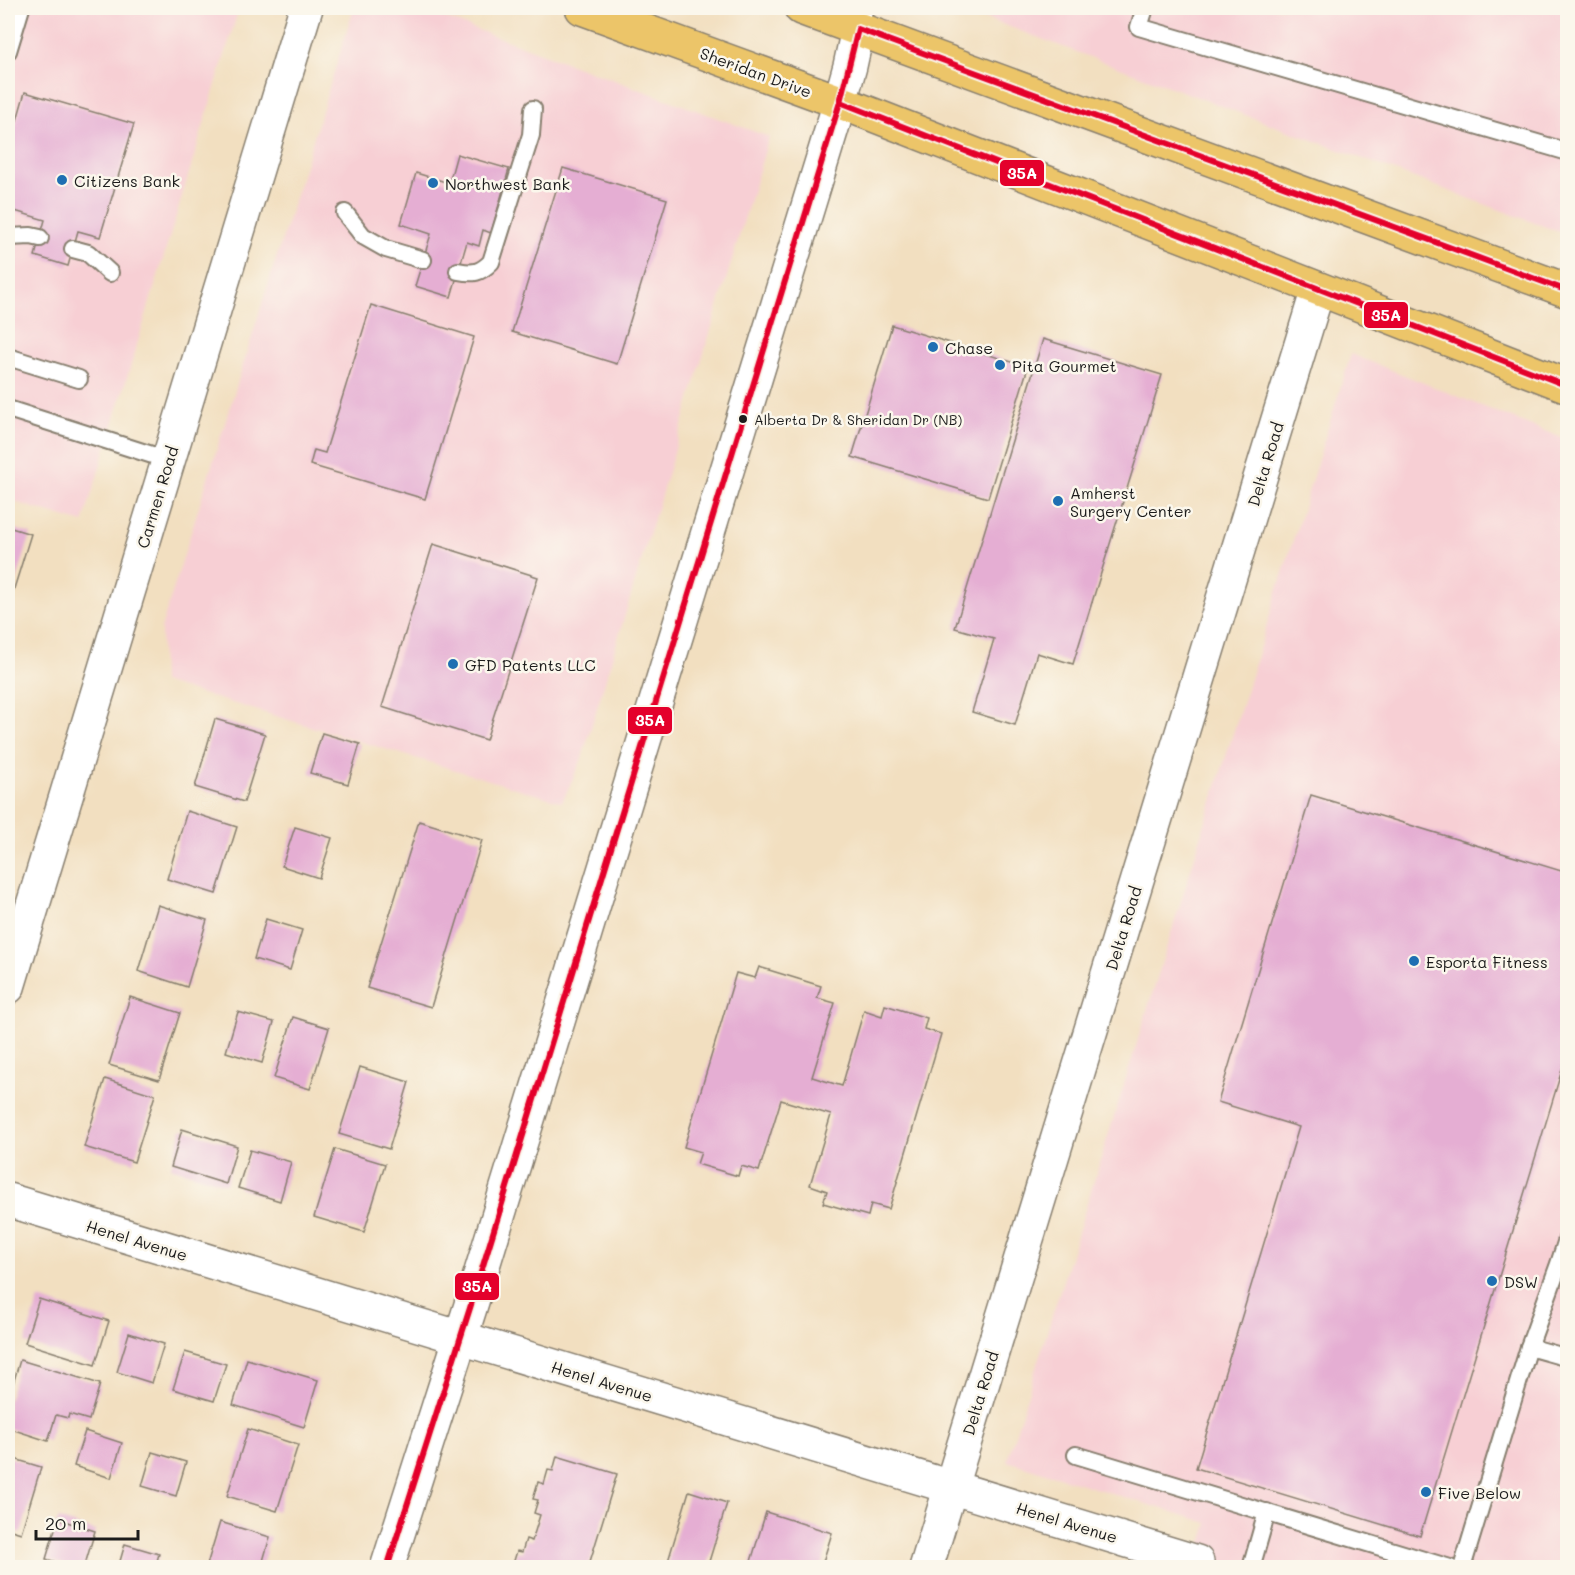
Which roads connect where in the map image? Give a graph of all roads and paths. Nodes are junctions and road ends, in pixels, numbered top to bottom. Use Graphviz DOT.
graph roads {
  1 [pos="21,8"];
  2 [pos="306,8"];
  3 [pos="582,8"];
  4 [pos="801,8"];
  5 [pos="1145,8"];
  6 [pos="862,18"];
  7 [pos="8,51"];
  8 [pos="840,102"];
  9 [pos="533,109"];
  10 [pos="1568,152"];
  11 [pos="345,213"];
  12 [pos="8,237"];
  13 [pos="40,238"];
  14 [pos="73,249"];
  15 [pos="423,260"];
  16 [pos="458,271"];
  17 [pos="110,273"];
  18 [pos="1318,289"];
  19 [pos="1568,291"];
  20 [pos="8,357"];
  21 [pos="79,379"];
  22 [pos="1568,386"];
  23 [pos="8,409"];
  24 [pos="168,460"];
  25 [pos="8,987"];
  26 [pos="8,1200"];
  27 [pos="1568,1236"];
  28 [pos="460,1338"];
  29 [pos="1529,1347"];
  30 [pos="1568,1358"];
  31 [pos="1076,1455"];
  32 [pos="951,1487"];
  33 [pos="1267,1512"];
  34 [pos="1206,1565"];
  35 [pos="387,1568"];
  36 [pos="927,1568"];
  37 [pos="1251,1568"];
  38 [pos="1450,1568"];
  39 [pos="1462,1568"];
  1 -- 7 [label="lane"];
  2 -- 24 [label="street, Carmen Road"];
  3 -- 8 [label="main road, Sheridan Drive"];
  4 -- 6 [label="main road"];
  5 -- 10 [label="lane"];
  6 -- 8 [label="street"];
  6 -- 19 [label="main road"];
  8 -- 18 [label="main road, Sheridan Drive"];
  8 -- 28 [label="street"];
  9 -- 16 [label="lane"];
  11 -- 15 [label="lane"];
  12 -- 13 [label="lane"];
  14 -- 17 [label="lane"];
  18 -- 22 [label="main road, Sheridan Drive"];
  18 -- 32 [label="street, Delta Road"];
  20 -- 21 [label="lane"];
  23 -- 24 [label="lane"];
  24 -- 25 [label="street, Carmen Road"];
  26 -- 28 [label="street, Henel Avenue"];
  27 -- 29 [label="lane"];
  28 -- 32 [label="street, Henel Avenue"];
  28 -- 35 [label="street"];
  29 -- 30 [label="lane"];
  29 -- 39 [label="lane"];
  31 -- 33 [label="lane"];
  32 -- 34 [label="street, Henel Avenue"];
  32 -- 36 [label="street, Delta Road"];
  33 -- 37 [label="lane"];
  33 -- 38 [label="lane"];
}
